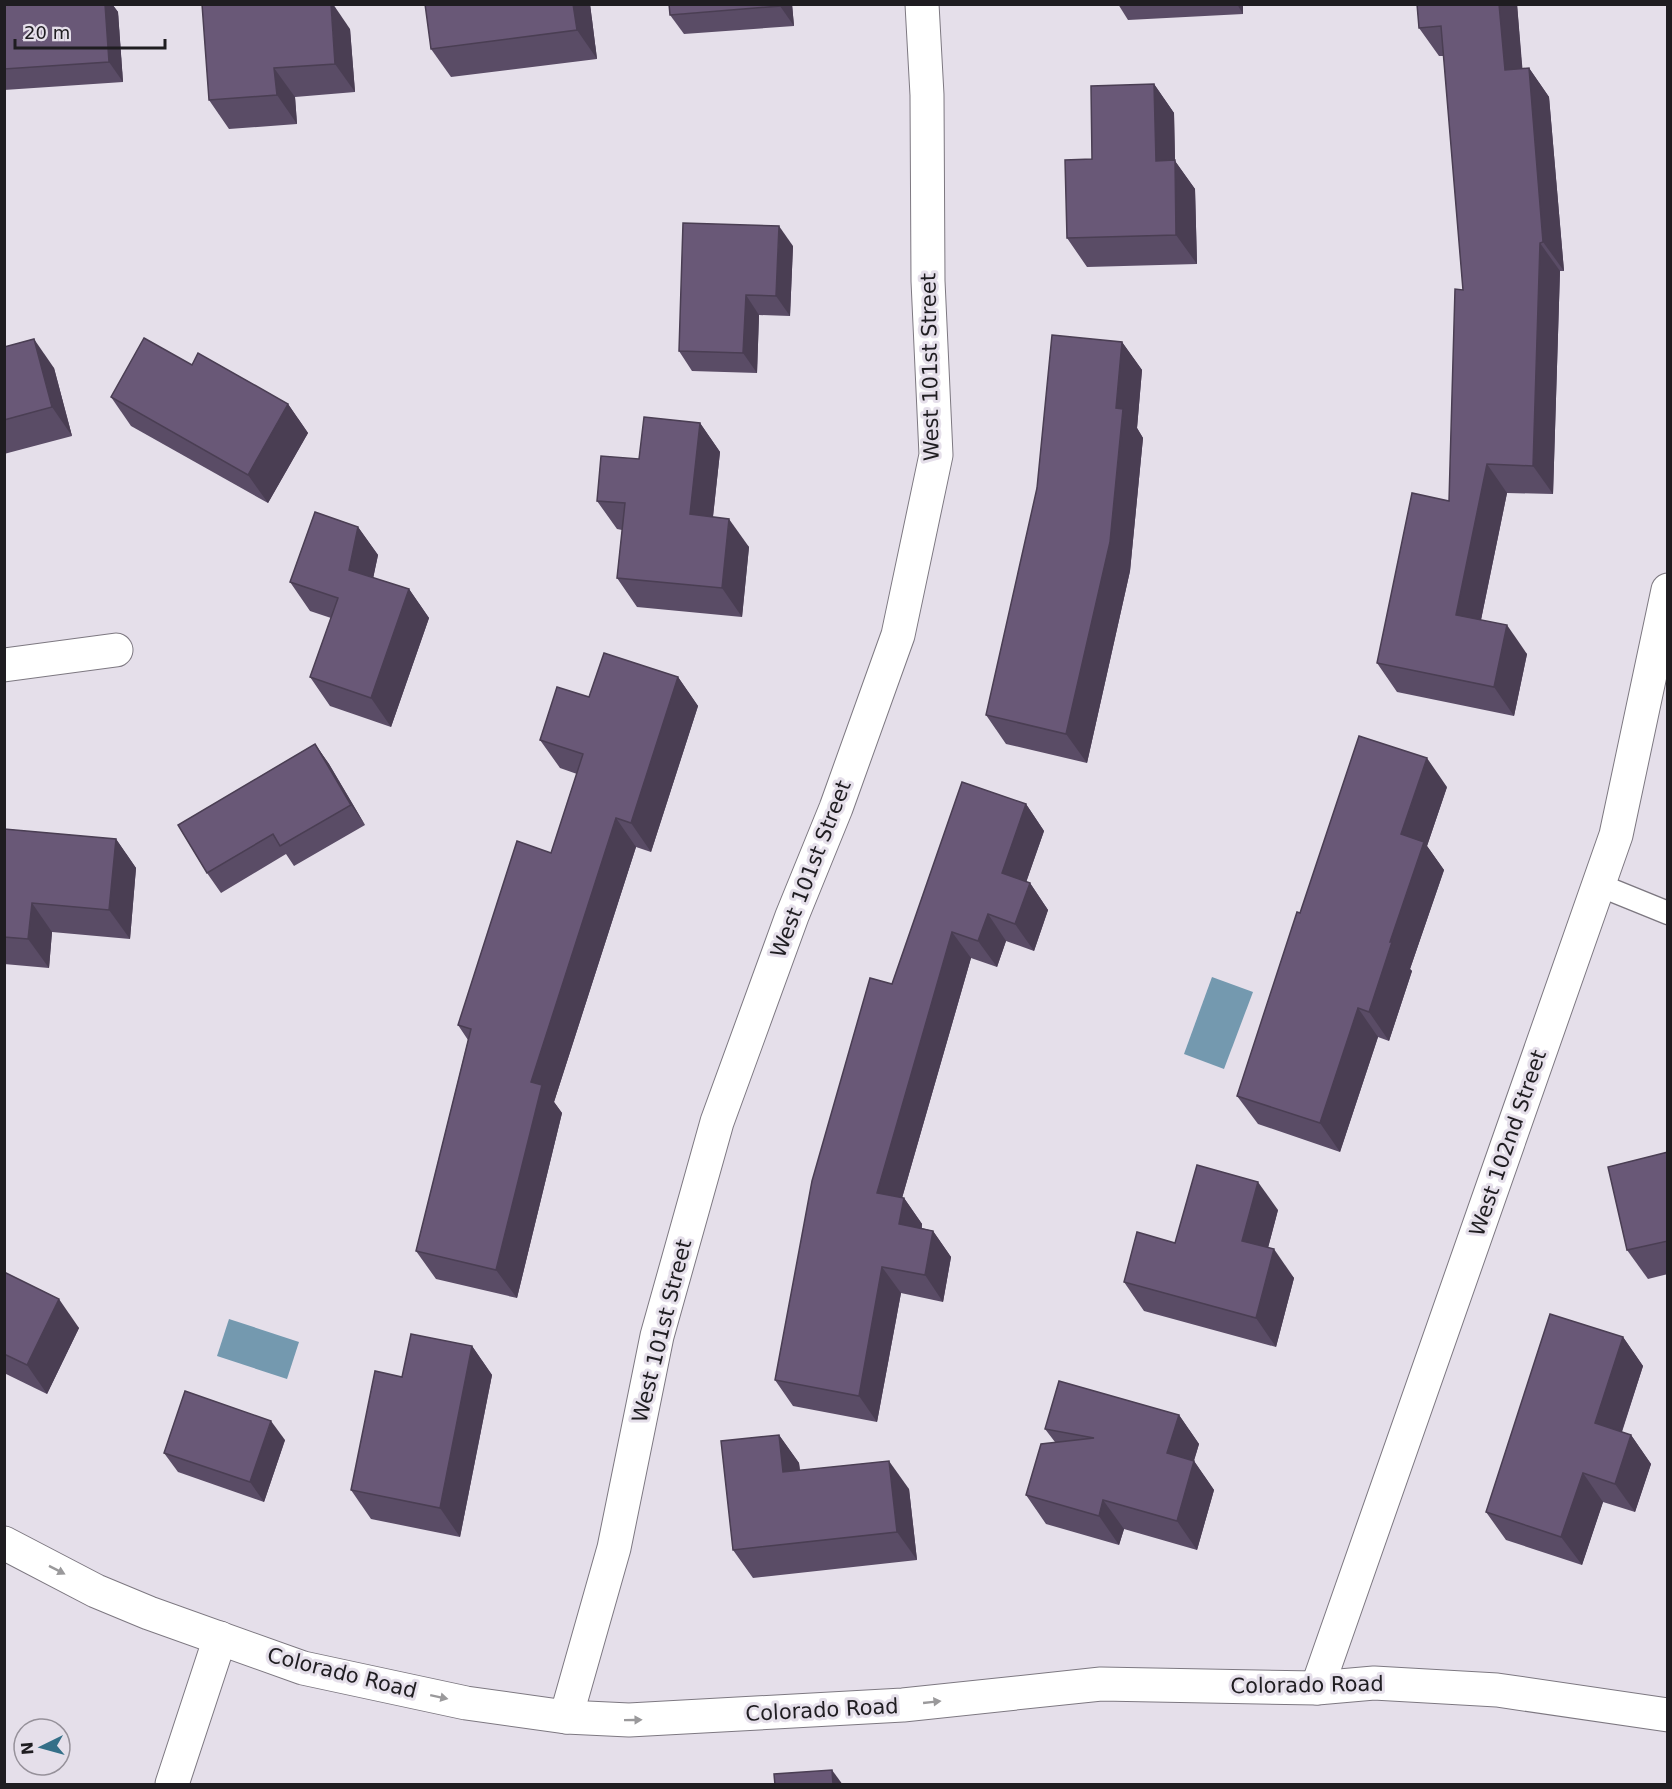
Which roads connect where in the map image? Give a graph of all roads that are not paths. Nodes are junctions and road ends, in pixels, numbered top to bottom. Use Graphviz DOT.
graph roads {
  1 [pos="922,4"];
  2 [pos="1668,590"];
  3 [pos="116,650"];
  4 [pos="4,665"];
  5 [pos="1599,885"];
  6 [pos="1668,913"];
  7 [pos="4,1544"];
  8 [pos="220,1638"];
  9 [pos="1317,1688"];
  10 [pos="1668,1714"];
  11 [pos="566,1717"];
  12 [pos="172,1785"];
  1 -- 11 [label="street, West 101st Street"];
  2 -- 5 [label="street, West 102nd Street"];
  3 -- 4 [label="street"];
  5 -- 6 [label="lane"];
  5 -- 9 [label="street, West 102nd Street"];
  7 -- 8 [label="street, Colorado Road, one-way"];
  8 -- 11 [label="street, Colorado Road, one-way"];
  8 -- 12 [label="street"];
  9 -- 10 [label="street, Colorado Road"];
  11 -- 9 [label="street, Colorado Road, one-way"];
}
